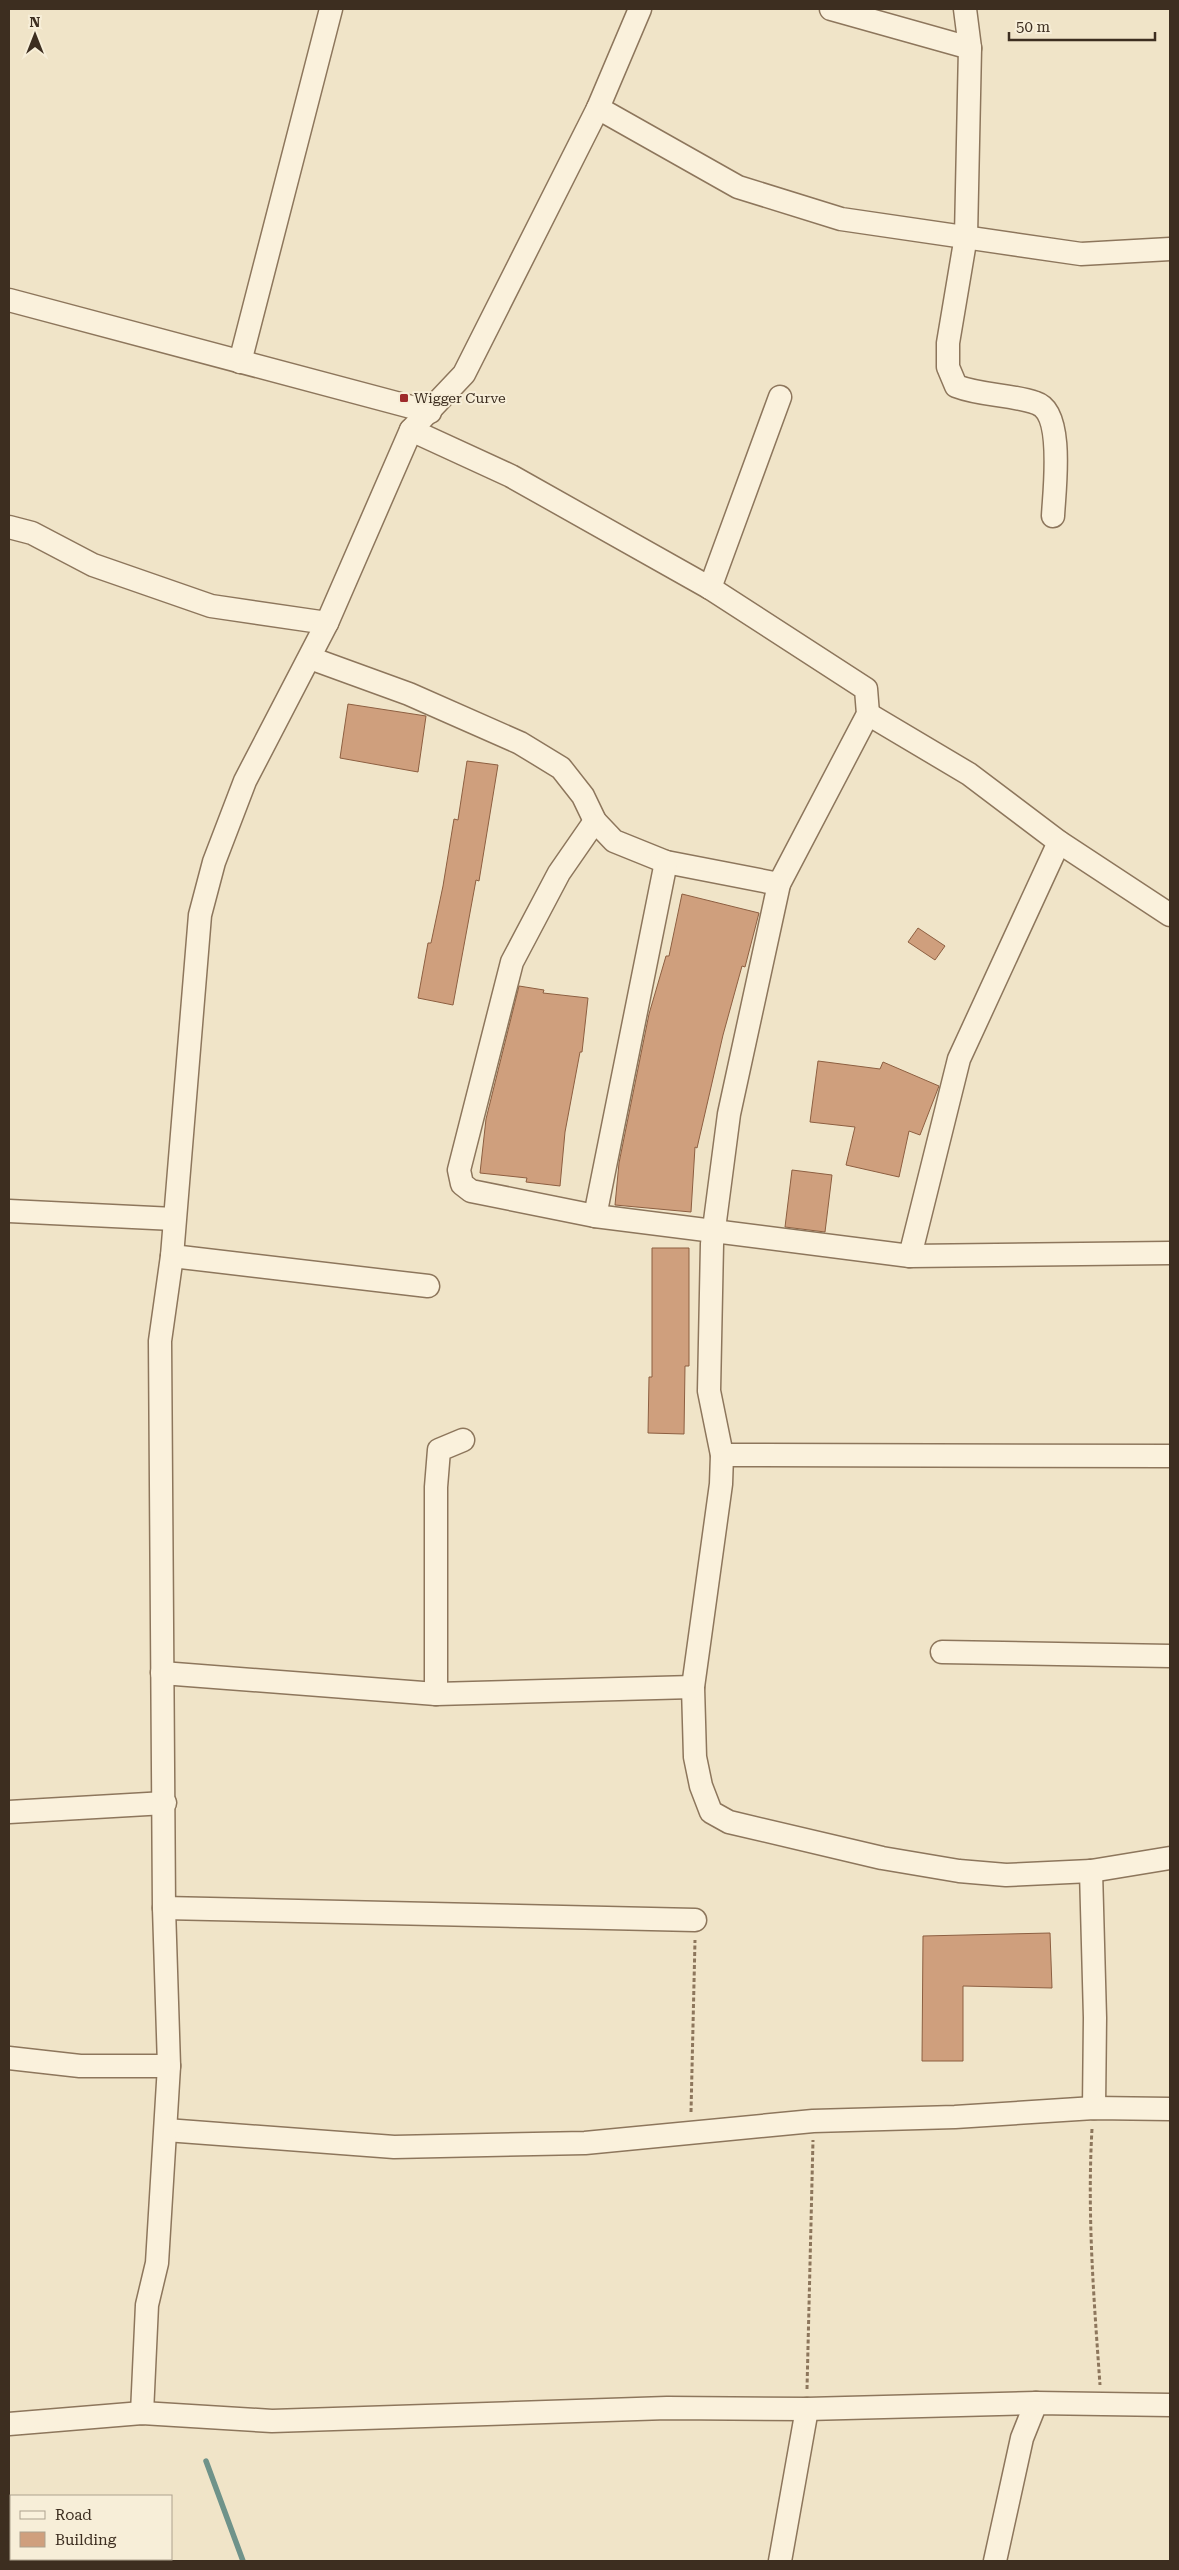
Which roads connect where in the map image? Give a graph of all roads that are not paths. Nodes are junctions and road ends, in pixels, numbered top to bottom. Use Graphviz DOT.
graph roads {
  1 [pos="331,9"];
  2 [pos="640,9"];
  3 [pos="832,9"];
  4 [pos="966,9"];
  5 [pos="970,48"];
  6 [pos="598,108"];
  7 [pos="966,236"];
  8 [pos="1170,249"];
  9 [pos="9,300"];
  10 [pos="240,362"];
  11 [pos="780,397"];
  12 [pos="430,412"];
  13 [pos="412,430"];
  14 [pos="1053,516"];
  15 [pos="9,527"];
  16 [pos="710,588"];
  17 [pos="327,623"];
  18 [pos="310,658"];
  19 [pos="868,714"];
  20 [pos="595,821"];
  21 [pos="1059,842"];
  22 [pos="666,862"];
  23 [pos="779,884"];
  24 [pos="1170,915"];
  25 [pos="9,1211"];
  26 [pos="595,1216"];
  27 [pos="174,1219"];
  28 [pos="712,1229"];
  29 [pos="1170,1254"];
  30 [pos="172,1256"];
  31 [pos="910,1256"];
  32 [pos="428,1286"];
  33 [pos="463,1440"];
  34 [pos="722,1455"];
  35 [pos="1170,1456"];
  36 [pos="942,1652"];
  37 [pos="1170,1656"];
  38 [pos="162,1672"];
  39 [pos="693,1687"];
  40 [pos="436,1694"];
  41 [pos="165,1803"];
  42 [pos="9,1812"];
  43 [pos="1170,1858"];
  44 [pos="1091,1871"];
  45 [pos="164,1908"];
  46 [pos="695,1920"];
  47 [pos="9,2058"];
  48 [pos="169,2066"];
  49 [pos="1094,2108"];
  50 [pos="1170,2109"];
  51 [pos="166,2130"];
  52 [pos="1036,2403"];
  53 [pos="1170,2405"];
  54 [pos="807,2409"];
  55 [pos="131,2414"];
  56 [pos="9,2424"];
  57 [pos="780,2561"];
  58 [pos="995,2561"];
  1 -- 10 [label="street"];
  2 -- 6 [label="street"];
  3 -- 5 [label="street"];
  4 -- 5 [label="street"];
  5 -- 7 [label="street"];
  6 -- 7 [label="street"];
  6 -- 12 [label="street"];
  7 -- 8 [label="street"];
  7 -- 14 [label="street"];
  9 -- 10 [label="street"];
  10 -- 12 [label="street"];
  11 -- 16 [label="street"];
  12 -- 13 [label="street"];
  13 -- 16 [label="street"];
  13 -- 17 [label="street"];
  15 -- 17 [label="street"];
  16 -- 19 [label="street"];
  17 -- 18 [label="street"];
  18 -- 20 [label="street"];
  18 -- 27 [label="street"];
  19 -- 21 [label="street"];
  19 -- 23 [label="street"];
  20 -- 22 [label="street"];
  20 -- 26 [label="street"];
  21 -- 24 [label="street"];
  21 -- 31 [label="street"];
  22 -- 23 [label="street"];
  22 -- 26 [label="street"];
  23 -- 28 [label="street"];
  25 -- 27 [label="street"];
  26 -- 28 [label="street"];
  27 -- 30 [label="street"];
  28 -- 31 [label="street"];
  28 -- 34 [label="street"];
  29 -- 31 [label="street"];
  30 -- 32 [label="street"];
  30 -- 38 [label="street"];
  33 -- 40 [label="street"];
  34 -- 35 [label="street"];
  34 -- 39 [label="street"];
  36 -- 37 [label="street"];
  38 -- 40 [label="street"];
  38 -- 41 [label="street"];
  39 -- 40 [label="street"];
  39 -- 44 [label="street"];
  41 -- 42 [label="street"];
  41 -- 45 [label="street"];
  43 -- 44 [label="street"];
  44 -- 49 [label="street"];
  45 -- 46 [label="street"];
  45 -- 48 [label="street"];
  47 -- 48 [label="street"];
  48 -- 51 [label="street"];
  49 -- 50 [label="street"];
  49 -- 51 [label="street"];
  51 -- 55 [label="street"];
  52 -- 53 [label="street"];
  52 -- 54 [label="street"];
  52 -- 58 [label="street"];
  54 -- 55 [label="street"];
  54 -- 57 [label="street"];
  55 -- 56 [label="street"];
}
